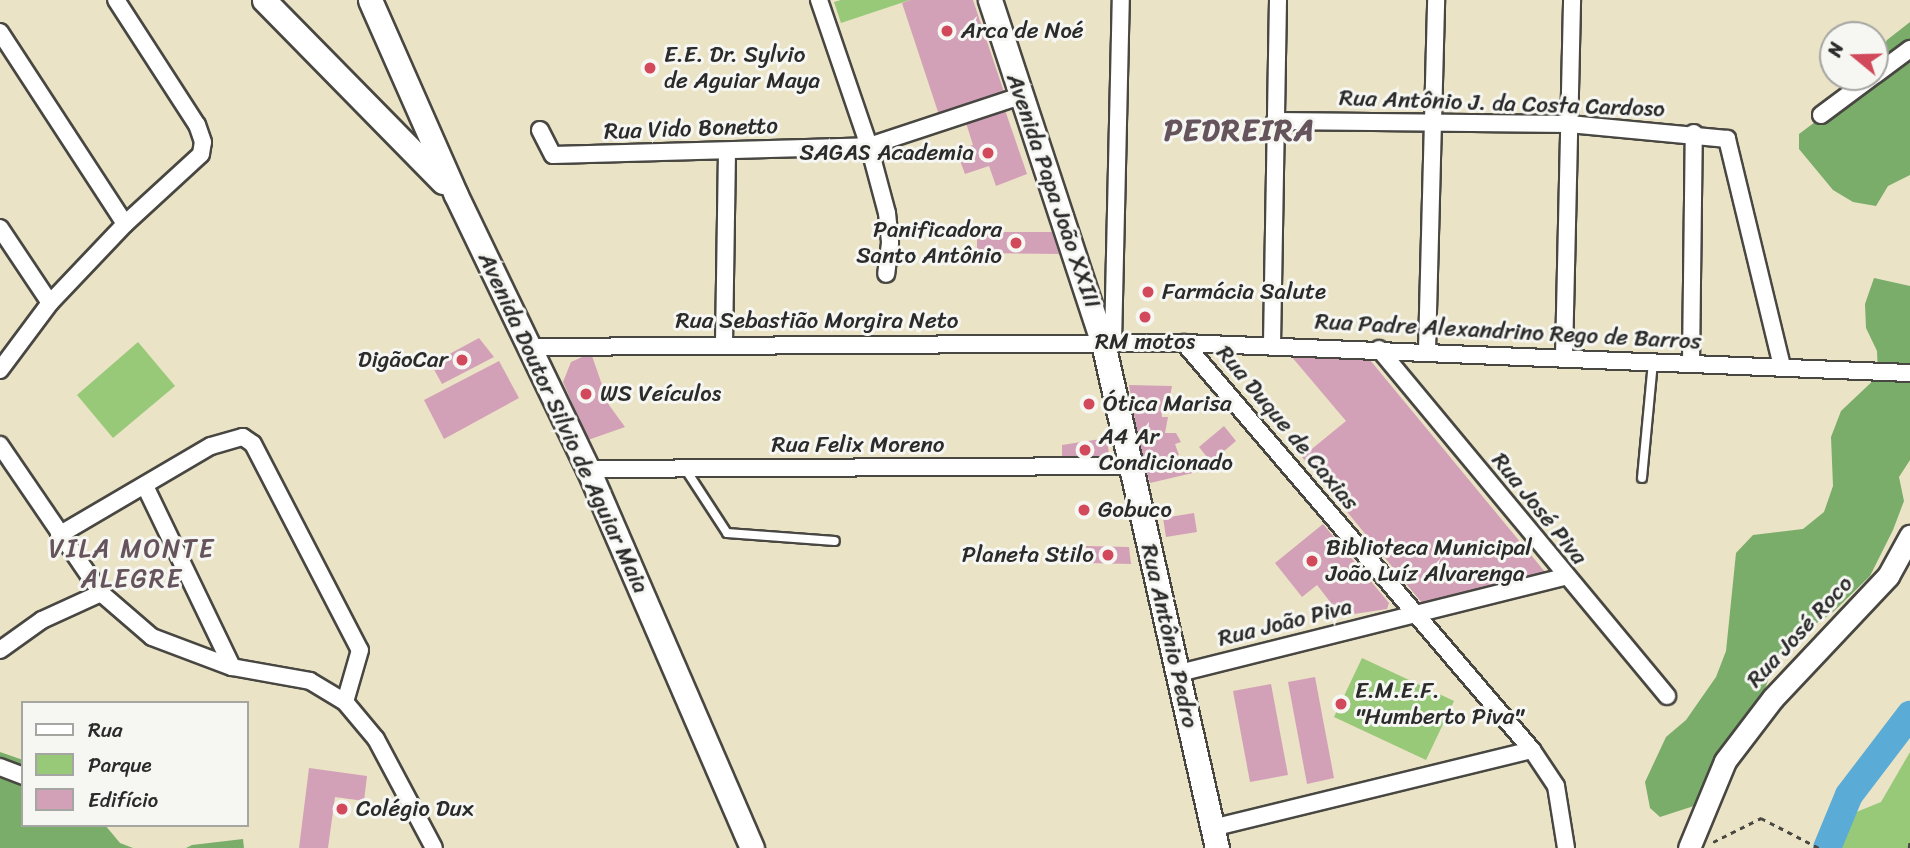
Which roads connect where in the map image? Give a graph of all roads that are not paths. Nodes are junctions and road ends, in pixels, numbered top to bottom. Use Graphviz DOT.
graph roads {
  1 [pos="117,0"];
  2 [pos="264,0"];
  3 [pos="370,0"];
  4 [pos="819,0"];
  5 [pos="990,0"];
  6 [pos="1121,0"];
  7 [pos="1278,0"];
  8 [pos="1436,0"];
  9 [pos="1572,0"];
  10 [pos="0,32"];
  11 [pos="1910,49"];
  12 [pos="1889,65"];
  13 [pos="1854,91"];
  14 [pos="1020,96"];
  15 [pos="1821,115"];
  16 [pos="420,118"];
  17 [pos="1275,121"];
  18 [pos="1434,123"];
  19 [pos="1569,124"];
  20 [pos="540,130"];
  21 [pos="394,131"];
  22 [pos="1694,133"];
  23 [pos="869,146"];
  24 [pos="727,151"];
  25 [pos="456,195"];
  26 [pos="125,224"];
  27 [pos="0,228"];
  28 [pos="886,274"];
  29 [pos="50,303"];
  30 [pos="1184,342"];
  31 [pos="724,343"];
  32 [pos="1108,343"];
  33 [pos="1272,344"];
  34 [pos="530,347"];
  35 [pos="1379,348"];
  36 [pos="1427,350"];
  37 [pos="1564,356"];
  38 [pos="1653,360"];
  39 [pos="1691,363"];
  40 [pos="1782,367"];
  41 [pos="0,370"];
  42 [pos="1910,373"];
  43 [pos="0,446"];
  44 [pos="1129,466"];
  45 [pos="588,469"];
  46 [pos="686,470"];
  47 [pos="1642,478"];
  48 [pos="146,488"];
  49 [pos="60,535"];
  50 [pos="1910,536"];
  51 [pos="835,541"];
  52 [pos="1565,577"];
  53 [pos="101,593"];
  54 [pos="1415,613"];
  55 [pos="0,650"];
  56 [pos="232,667"];
  57 [pos="1179,673"];
  58 [pos="310,681"];
  59 [pos="352,684"];
  60 [pos="1667,696"];
  61 [pos="345,702"];
  62 [pos="1532,750"];
  63 [pos="0,767"];
  64 [pos="21,775"];
  65 [pos="1215,838"];
  66 [pos="434,848"];
  67 [pos="752,848"];
  68 [pos="1566,848"];
  69 [pos="1689,848"];
  1 -- 26 [label="street"];
  2 -- 21 [label="main road"];
  3 -- 16 [label="main road, Avenida Doutor Silvio de Aguiar Maia"];
  4 -- 23 [label="street"];
  5 -- 14 [label="main road, Avenida Papa João XXIII"];
  6 -- 32 [label="street"];
  7 -- 17 [label="street"];
  8 -- 18 [label="street"];
  9 -- 19 [label="street"];
  10 -- 26 [label="street"];
  11 -- 12 [label="street"];
  13 -- 15 [label="street"];
  14 -- 23 [label="street, Rua Vido Bonetto"];
  14 -- 32 [label="main road, Avenida Papa João XXIII"];
  16 -- 21 [label="main road"];
  16 -- 25 [label="main road, Avenida Doutor Silvio de Aguiar Maia"];
  17 -- 18 [label="street, Rua Antônio J. da Costa Cardoso"];
  17 -- 33 [label="street"];
  18 -- 19 [label="street, Rua Antônio J. da Costa Cardoso"];
  18 -- 36 [label="street"];
  19 -- 22 [label="street, Rua Antônio J. da Costa Cardoso"];
  19 -- 37 [label="street"];
  20 -- 24 [label="street, Rua Vido Bonetto"];
  21 -- 25 [label="main road"];
  22 -- 39 [label="street"];
  22 -- 40 [label="street, Rua Antônio J. da Costa Cardoso"];
  23 -- 24 [label="street, Rua Vido Bonetto"];
  23 -- 28 [label="street"];
  24 -- 31 [label="street"];
  25 -- 34 [label="main road, Avenida Doutor Silvio de Aguiar Maia"];
  26 -- 29 [label="street"];
  27 -- 29 [label="street"];
  29 -- 41 [label="street"];
  30 -- 32 [label="street, Rua Padre Alexandrino Rego de Barros"];
  30 -- 33 [label="street, Rua Padre Alexandrino Rego de Barros"];
  30 -- 54 [label="street, Rua Duque de Caxias"];
  31 -- 32 [label="street, Rua Sebastião Morgira Neto"];
  31 -- 34 [label="street, Rua Sebastião Morgira Neto"];
  32 -- 44 [label="main road, Rua Antônio Pedro"];
  33 -- 35 [label="street, Rua Padre Alexandrino Rego de Barros"];
  34 -- 45 [label="main road, Avenida Doutor Silvio de Aguiar Maia"];
  35 -- 36 [label="street, Rua Padre Alexandrino Rego de Barros"];
  35 -- 52 [label="street, Rua José Piva"];
  36 -- 37 [label="street, Rua Padre Alexandrino Rego de Barros"];
  37 -- 38 [label="street, Rua Padre Alexandrino Rego de Barros"];
  38 -- 39 [label="street, Rua Padre Alexandrino Rego de Barros"];
  38 -- 47 [label="lane"];
  39 -- 40 [label="street, Rua Padre Alexandrino Rego de Barros"];
  40 -- 42 [label="street, Rua Padre Alexandrino Rego de Barros"];
  43 -- 49 [label="street"];
  44 -- 46 [label="street, Rua Felix Moreno"];
  44 -- 57 [label="main road, Rua Antônio Pedro"];
  45 -- 46 [label="street, Rua Felix Moreno"];
  45 -- 67 [label="main road, Avenida Doutor Silvio de Aguiar Maia"];
  46 -- 51 [label="lane"];
  48 -- 49 [label="street"];
  48 -- 56 [label="street"];
  48 -- 59 [label="street"];
  49 -- 53 [label="street"];
  50 -- 69 [label="street, Rua José Roco"];
  52 -- 54 [label="street, Rua João Piva"];
  52 -- 60 [label="street, Rua José Piva"];
  53 -- 55 [label="street"];
  53 -- 56 [label="street"];
  54 -- 57 [label="street, Rua João Piva"];
  54 -- 62 [label="street, Rua Duque de Caxias"];
  56 -- 58 [label="street"];
  57 -- 65 [label="main road, Rua Antônio Pedro"];
  58 -- 59 [label="street"];
  58 -- 61 [label="street"];
  59 -- 61 [label="street"];
  61 -- 66 [label="street"];
  62 -- 65 [label="street"];
  62 -- 68 [label="street, Rua Duque de Caxias"];
  63 -- 64 [label="street"];
}
